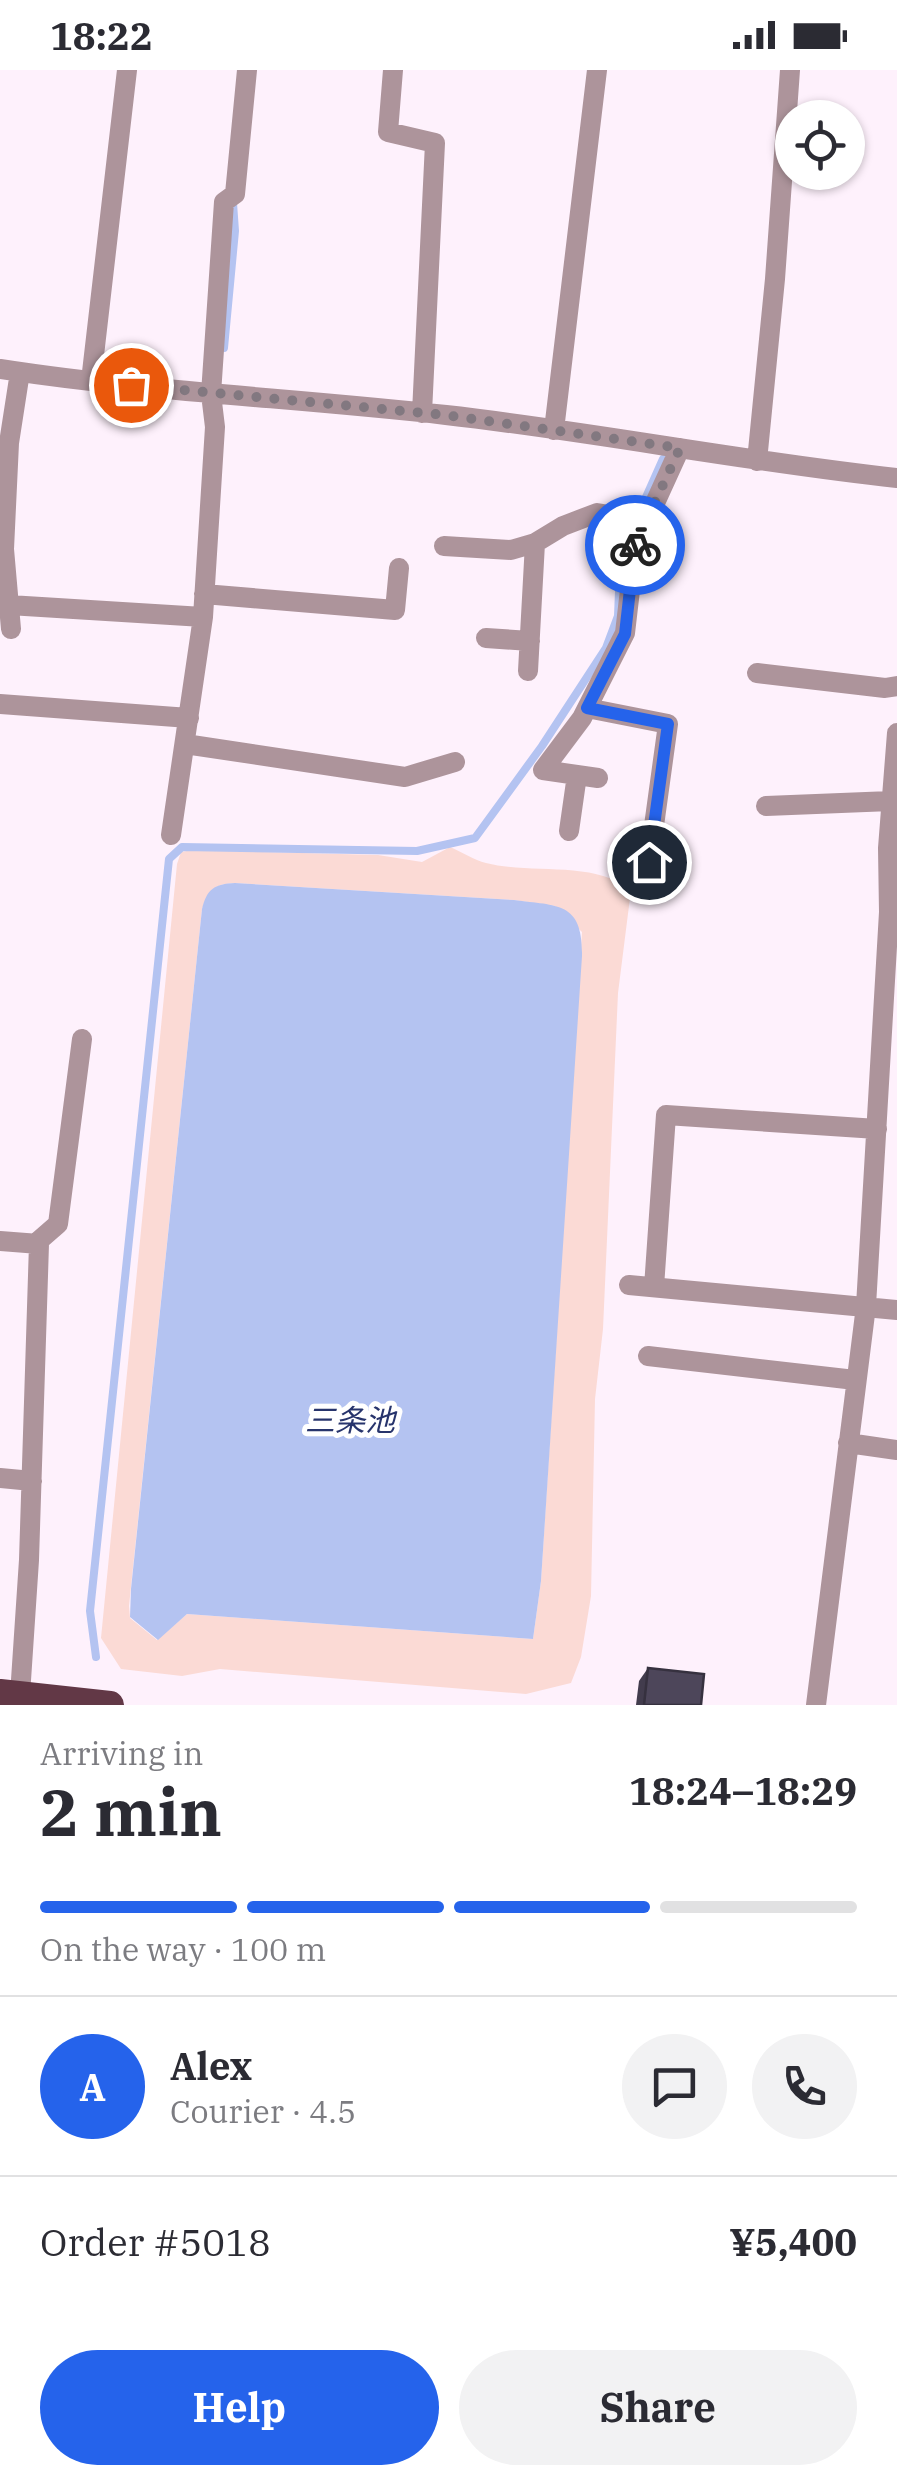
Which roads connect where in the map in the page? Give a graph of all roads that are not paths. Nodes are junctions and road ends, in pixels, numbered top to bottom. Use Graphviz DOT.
graph roads {
  1 [pos="128,70"];
  2 [pos="247,70"];
  3 [pos="394,70"];
  4 [pos="597,70"];
  5 [pos="790,70"];
  6 [pos="10,371"];
  7 [pos="92,380"];
  8 [pos="210,394"];
  9 [pos="422,413"];
  10 [pos="554,430"];
  11 [pos="680,448"];
  12 [pos="758,453"];
  13 [pos="897,478"];
  14 [pos="640,520"];
  15 [pos="535,543"];
  16 [pos="444,546"];
  17 [pos="399,568"];
  18 [pos="204,594"];
  19 [pos="8,605"];
  20 [pos="203,618"];
  21 [pos="11,630"];
  22 [pos="486,638"];
  23 [pos="530,642"];
  24 [pos="528,671"];
  25 [pos="757,673"];
  26 [pos="897,686"];
  27 [pos="0,704"];
  28 [pos="587,708"];
  29 [pos="189,718"];
  30 [pos="897,733"];
  31 [pos="185,744"];
  32 [pos="454,762"];
  33 [pos="891,801"];
  34 [pos="766,806"];
  35 [pos="568,831"];
  36 [pos="171,836"];
  37 [pos="649,862"];
  38 [pos="82,1039"];
  39 [pos="877,1128"];
  40 [pos="0,1241"];
  41 [pos="34,1244"];
  42 [pos="630,1284"];
  43 [pos="654,1287"];
  44 [pos="866,1306"];
  45 [pos="897,1310"];
  46 [pos="648,1356"];
  47 [pos="855,1380"];
  48 [pos="848,1443"];
  49 [pos="897,1450"];
  50 [pos="0,1478"];
  51 [pos="32,1481"];
  52 [pos="10,1694"];
  53 [pos="110,1705"];
  54 [pos="816,1705"];
  1 -- 7 [label="street"];
  2 -- 8 [label="street"];
  3 -- 9 [label="street"];
  4 -- 10 [label="street"];
  5 -- 12 [label="street"];
  6 -- 7 [label="street"];
  6 -- 19 [label="street"];
  7 -- 8 [label="street"];
  8 -- 9 [label="street"];
  8 -- 18 [label="street"];
  9 -- 10 [label="street"];
  10 -- 11 [label="street"];
  11 -- 12 [label="street"];
  11 -- 14 [label="street"];
  12 -- 13 [label="street"];
  14 -- 15 [label="street"];
  14 -- 28 [label="street"];
  15 -- 16 [label="street"];
  15 -- 23 [label="street"];
  17 -- 18 [label="street"];
  18 -- 20 [label="street"];
  19 -- 20 [label="street"];
  19 -- 21 [label="street"];
  20 -- 29 [label="street"];
  22 -- 23 [label="street"];
  23 -- 24 [label="street"];
  25 -- 26 [label="street"];
  27 -- 29 [label="street"];
  28 -- 35 [label="street"];
  28 -- 37 [label="street"];
  29 -- 31 [label="street"];
  30 -- 33 [label="street"];
  31 -- 32 [label="street"];
  31 -- 36 [label="street"];
  33 -- 34 [label="street"];
  33 -- 39 [label="street"];
  38 -- 41 [label="street"];
  39 -- 43 [label="street"];
  39 -- 44 [label="street"];
  40 -- 41 [label="street"];
  41 -- 51 [label="street"];
  42 -- 43 [label="street"];
  43 -- 44 [label="street"];
  44 -- 45 [label="street"];
  44 -- 47 [label="street"];
  46 -- 47 [label="street"];
  47 -- 48 [label="street"];
  48 -- 49 [label="street"];
  48 -- 54 [label="street"];
  50 -- 51 [label="street"];
  51 -- 52 [label="street"];
  52 -- 53 [label="highway"];
}
